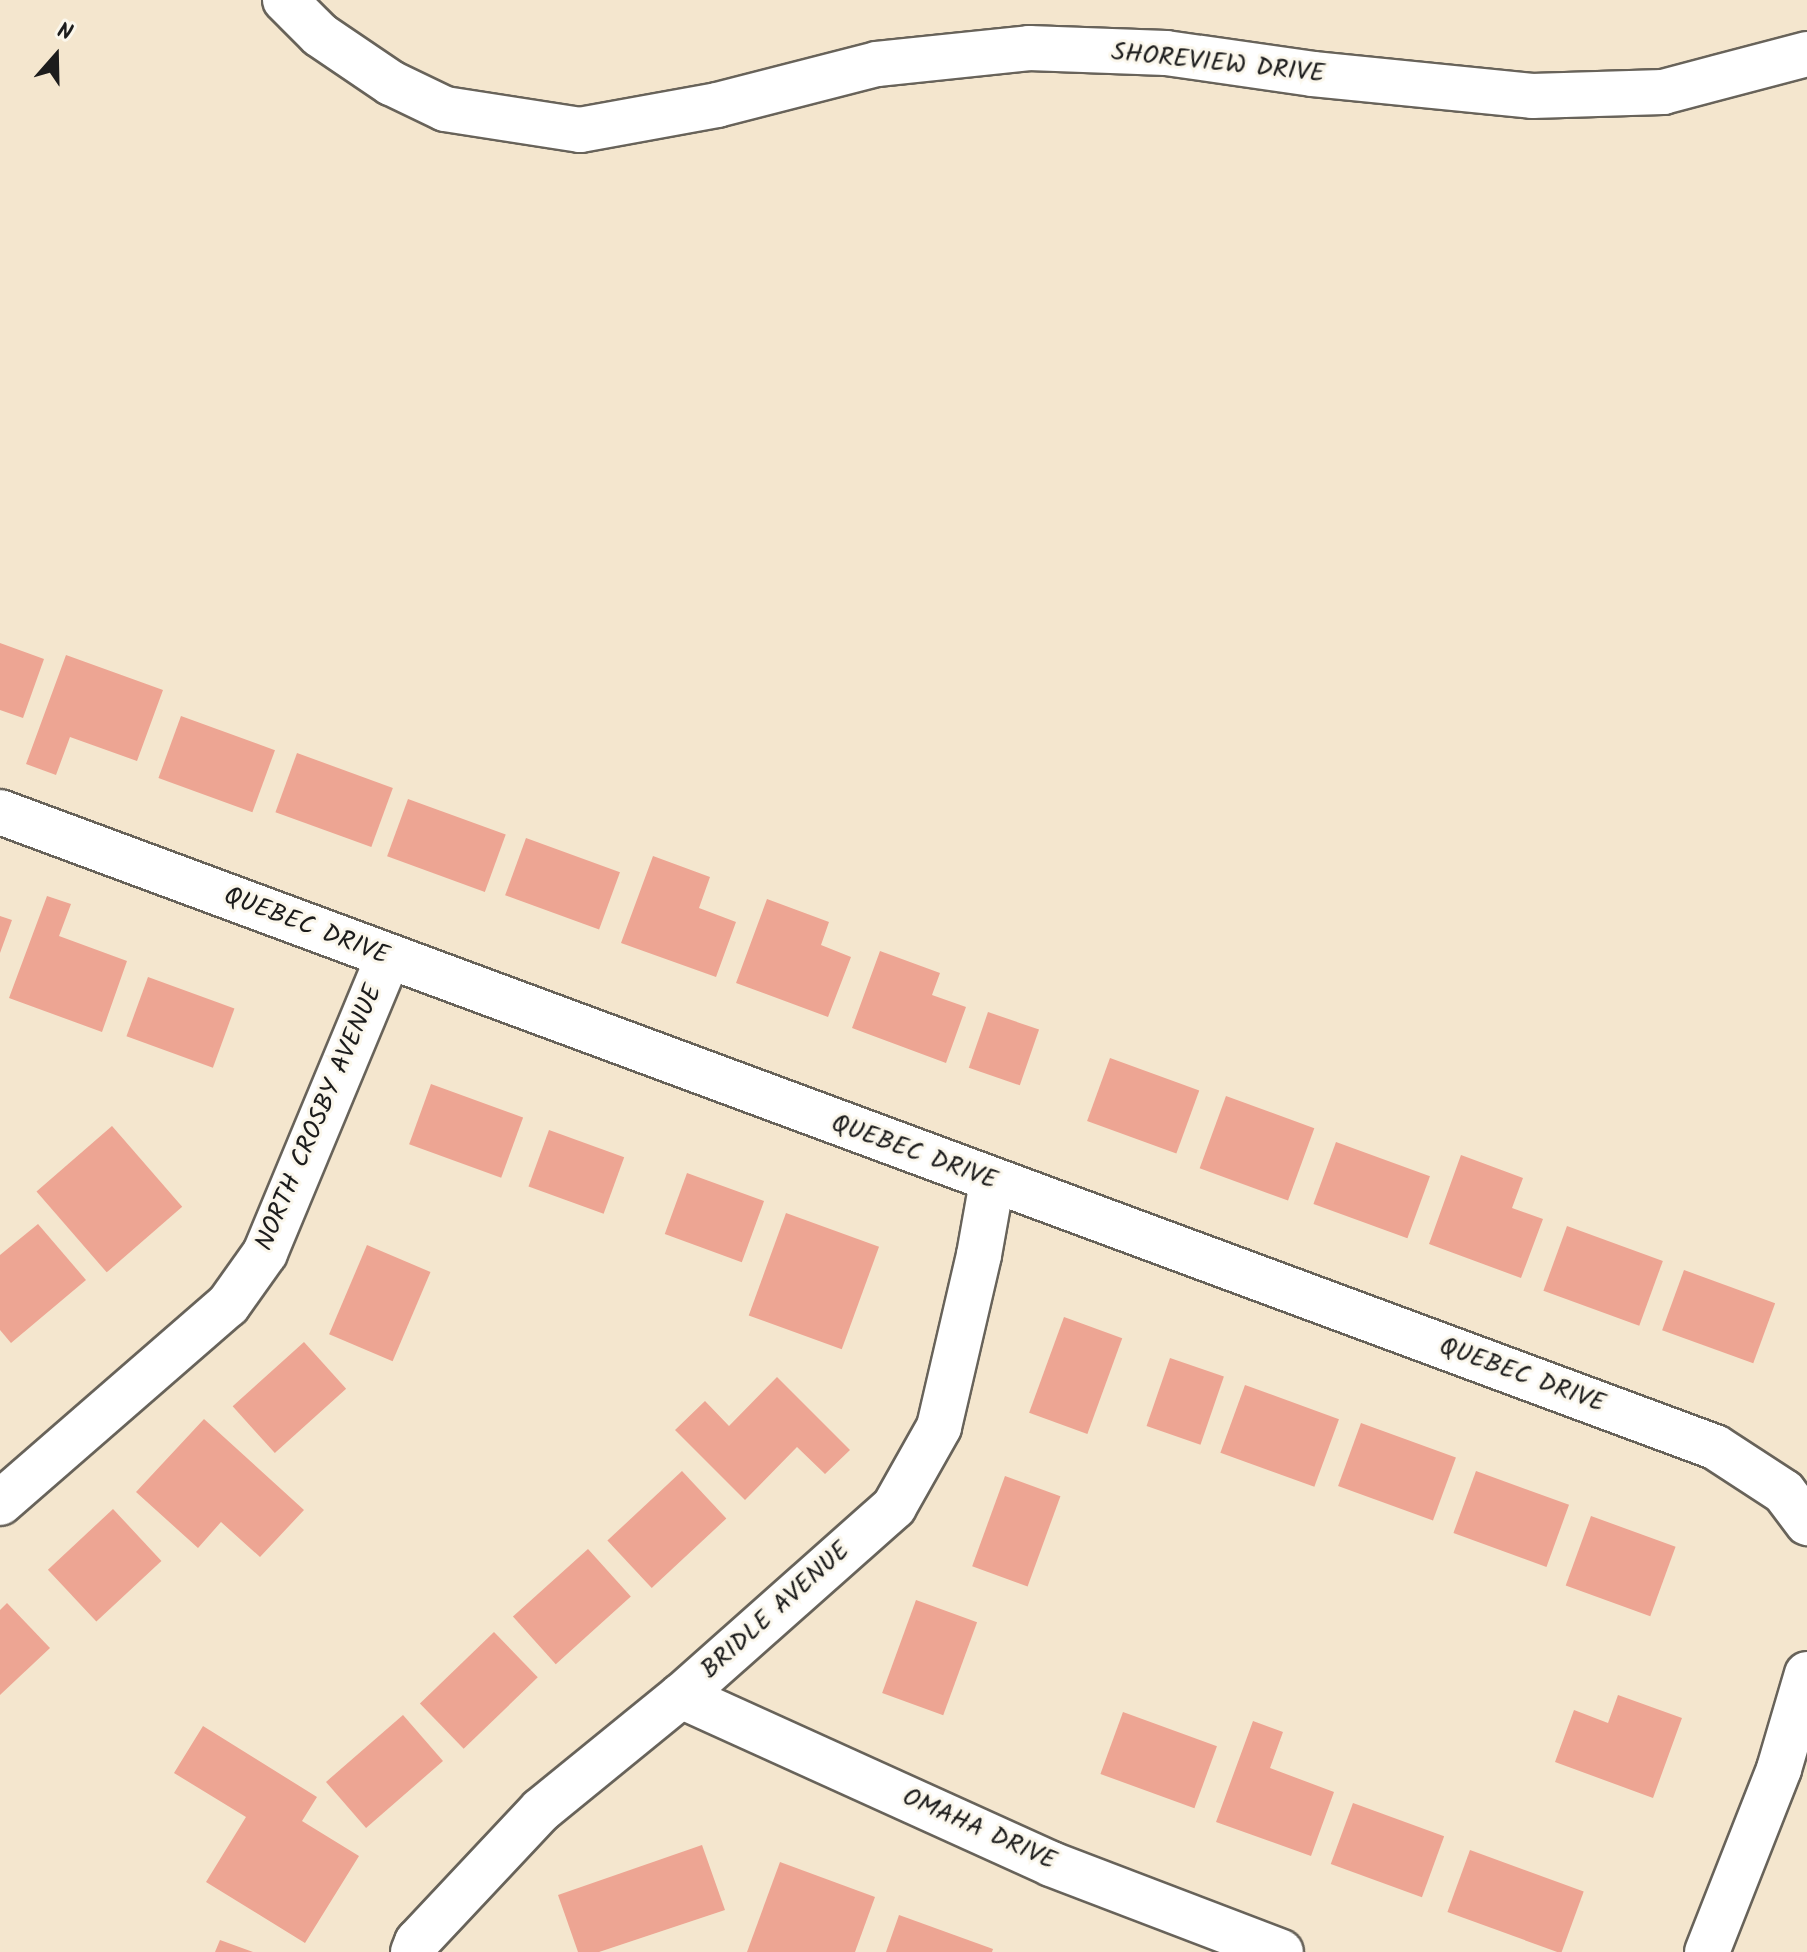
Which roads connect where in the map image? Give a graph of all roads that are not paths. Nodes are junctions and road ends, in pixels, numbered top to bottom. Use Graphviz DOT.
graph roads {
  1 [pos="285,0"];
  2 [pos="1807,54"];
  3 [pos="0,812"];
  4 [pos="388,957"];
  5 [pos="992,1182"];
  6 [pos="0,1503"];
  7 [pos="1807,1523"];
  8 [pos="1807,1674"];
  9 [pos="681,1696"];
  10 [pos="413,1952"];
  11 [pos="1281,1952"];
  12 [pos="1707,1952"];
  1 -- 2 [label="street, SHOREVIEW DRIVE"];
  3 -- 4 [label="street, QUEBEC DRIVE"];
  4 -- 5 [label="street, QUEBEC DRIVE"];
  4 -- 6 [label="street, NORTH CROSBY AVENUE"];
  5 -- 7 [label="street, QUEBEC DRIVE"];
  5 -- 9 [label="street, BRIDLE AVENUE"];
  8 -- 12 [label="street"];
  9 -- 10 [label="street, BRIDLE AVENUE"];
  9 -- 11 [label="street, OMAHA DRIVE"];
}
